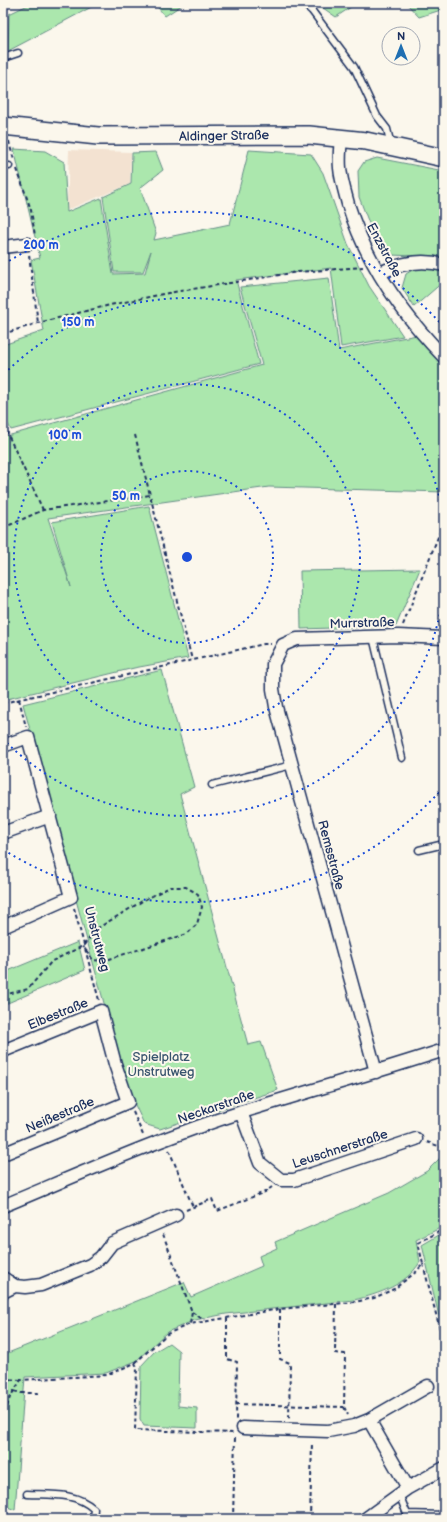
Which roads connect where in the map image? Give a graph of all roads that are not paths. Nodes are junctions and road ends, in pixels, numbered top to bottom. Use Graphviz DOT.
graph roads {
  1 [pos="304,3"];
  2 [pos="18,53"];
  3 [pos="3,58"];
  4 [pos="3,126"];
  5 [pos="341,138"];
  6 [pos="392,146"];
  7 [pos="444,158"];
  8 [pos="28,244"];
  9 [pos="3,247"];
  10 [pos="444,265"];
  11 [pos="376,269"];
  12 [pos="444,357"];
  13 [pos="373,637"];
  14 [pos="444,638"];
  15 [pos="283,645"];
  16 [pos="3,746"];
  17 [pos="402,758"];
  18 [pos="292,765"];
  19 [pos="212,785"];
  20 [pos="50,816"];
  21 [pos="3,832"];
  22 [pos="444,844"];
  23 [pos="419,850"];
  24 [pos="3,926"];
  25 [pos="444,1050"];
  26 [pos="3,1051"];
  27 [pos="376,1072"];
  28 [pos="128,1102"];
  29 [pos="241,1112"];
  30 [pos="416,1139"];
  31 [pos="3,1154"];
  32 [pos="3,1206"];
  33 [pos="176,1215"];
  34 [pos="3,1278"];
  35 [pos="15,1286"];
  36 [pos="3,1292"];
  37 [pos="428,1386"];
  38 [pos="369,1420"];
  39 [pos="238,1429"];
  40 [pos="444,1468"];
  41 [pos="403,1491"];
  42 [pos="27,1494"];
  43 [pos="444,1515"];
  44 [pos="408,1516"];
  45 [pos="93,1519"];
  46 [pos="365,1519"];
  1 -- 6 [label="lane"];
  2 -- 3 [label="lane"];
  4 -- 5 [label="main road, Aldinger Straße"];
  5 -- 6 [label="main road, Aldinger Straße"];
  5 -- 11 [label="street, Enzstraße"];
  6 -- 7 [label="main road, Aldinger Straße"];
  8 -- 9 [label="street"];
  10 -- 11 [label="street"];
  11 -- 12 [label="street, Enzstraße"];
  13 -- 14 [label="street, Murrstraße"];
  13 -- 15 [label="street, Murrstraße"];
  13 -- 17 [label="lane"];
  15 -- 18 [label="street, Remsstraße"];
  16 -- 20 [label="street, Unstrutweg"];
  18 -- 19 [label="lane"];
  18 -- 27 [label="street, Remsstraße"];
  20 -- 21 [label="street"];
  20 -- 24 [label="street, Unstrutweg"];
  22 -- 23 [label="lane"];
  25 -- 27 [label="street, Neckarstraße"];
  26 -- 28 [label="street, Elbestraße"];
  27 -- 29 [label="street, Neckarstraße"];
  28 -- 31 [label="street, Neißestraße"];
  29 -- 30 [label="street, Leuschnerstraße"];
  29 -- 32 [label="street, Neckarstraße"];
  33 -- 35 [label="street"];
  34 -- 35 [label="street"];
  35 -- 36 [label="street"];
  37 -- 38 [label="street"];
  38 -- 39 [label="street"];
  38 -- 41 [label="street"];
  40 -- 41 [label="street"];
  41 -- 44 [label="lane"];
  41 -- 46 [label="street"];
  42 -- 45 [label="lane"];
  43 -- 44 [label="lane"];
}
